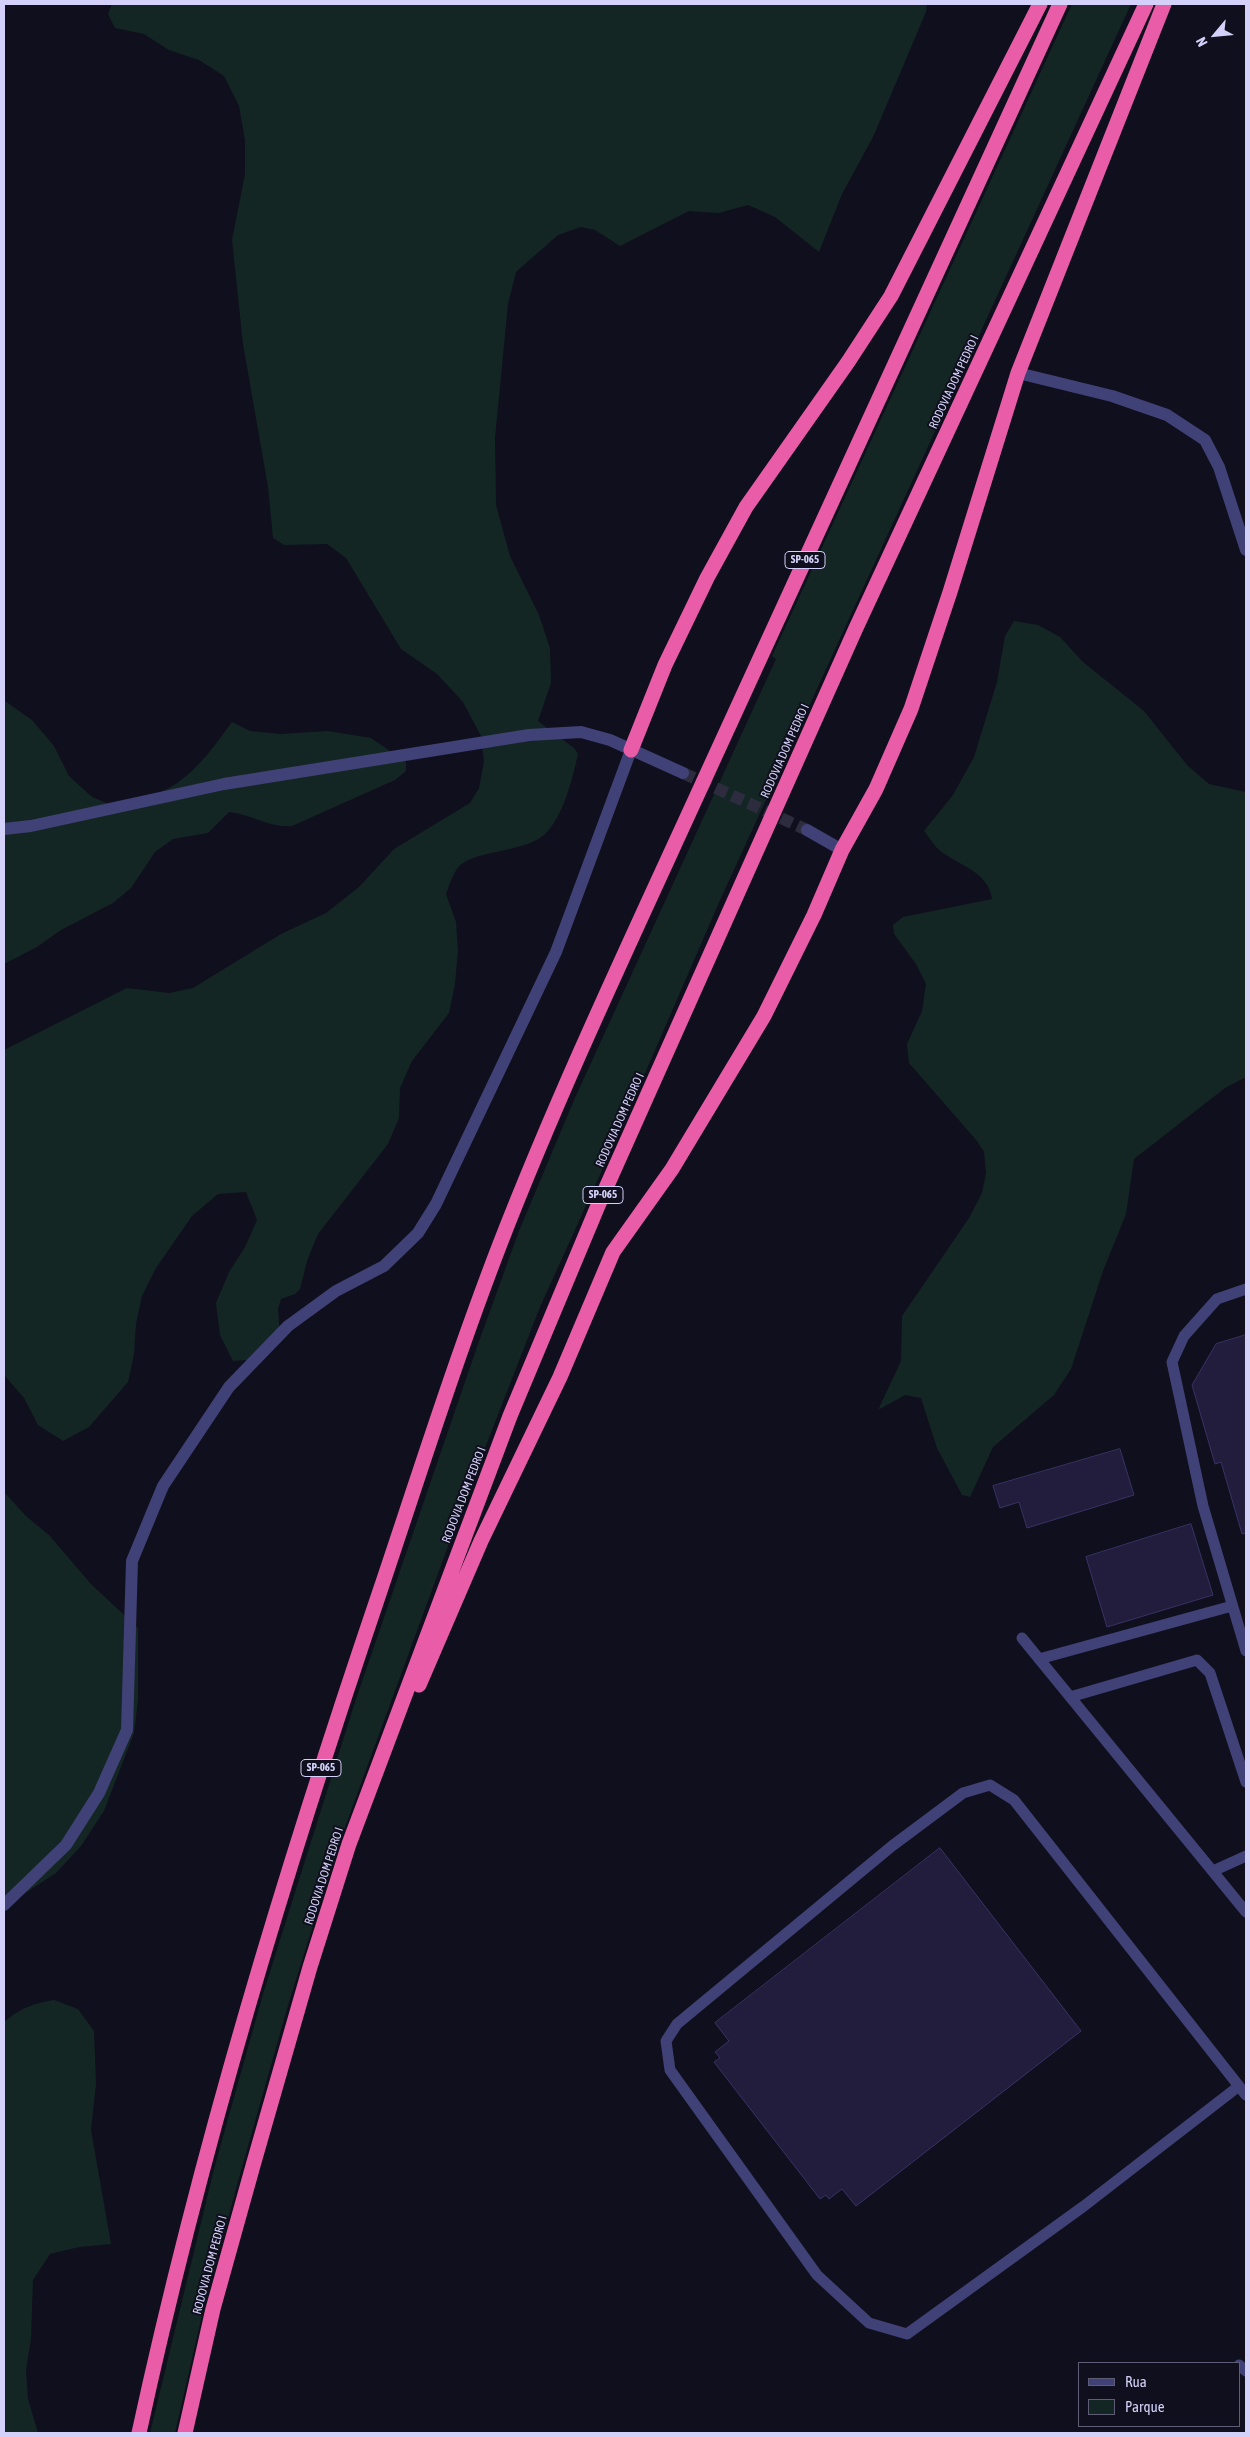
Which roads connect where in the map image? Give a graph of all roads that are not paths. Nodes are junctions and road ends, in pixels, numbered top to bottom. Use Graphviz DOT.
graph roads {
  1 [pos="1040,4"];
  2 [pos="1060,4"];
  3 [pos="1146,4"];
  4 [pos="1164,4"];
  5 [pos="1018,373"];
  6 [pos="1246,550"];
  7 [pos="631,750"];
  8 [pos="683,773"];
  9 [pos="4,829"];
  10 [pos="807,830"];
  11 [pos="842,850"];
  12 [pos="1246,1289"];
  13 [pos="1232,1606"];
  14 [pos="1022,1638"];
  15 [pos="1246,1651"];
  16 [pos="1040,1659"];
  17 [pos="1070,1697"];
  18 [pos="1246,1782"];
  19 [pos="349,1844"];
  20 [pos="1246,1856"];
  21 [pos="1213,1871"];
  22 [pos="4,1904"];
  23 [pos="1246,1912"];
  24 [pos="1239,2086"];
  25 [pos="1246,2095"];
  26 [pos="140,2433"];
  27 [pos="185,2433"];
  1 -- 7 [label="highway"];
  2 -- 26 [label="highway, SP-065"];
  3 -- 19 [label="highway, RODOVIA DOM PEDRO I / SP-065"];
  4 -- 5 [label="highway"];
  5 -- 6 [label="street"];
  5 -- 11 [label="highway"];
  7 -- 8 [label="street"];
  7 -- 9 [label="street"];
  7 -- 22 [label="street"];
  10 -- 11 [label="street"];
  11 -- 19 [label="highway"];
  12 -- 13 [label="lane"];
  13 -- 15 [label="lane"];
  13 -- 16 [label="lane"];
  14 -- 16 [label="lane"];
  16 -- 17 [label="lane"];
  17 -- 18 [label="lane"];
  17 -- 21 [label="lane"];
  19 -- 27 [label="highway, RODOVIA DOM PEDRO I / SP-065"];
  20 -- 21 [label="lane"];
  21 -- 23 [label="lane"];
  24 -- 24 [label="lane"];
  24 -- 25 [label="lane"];
}
